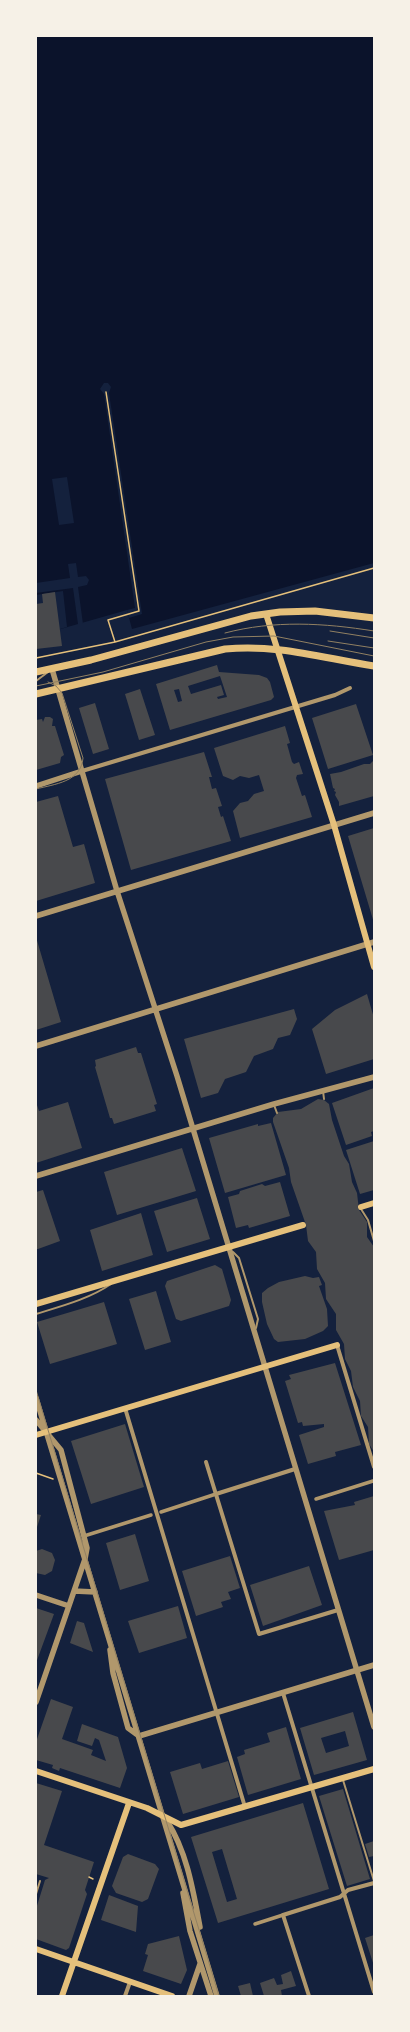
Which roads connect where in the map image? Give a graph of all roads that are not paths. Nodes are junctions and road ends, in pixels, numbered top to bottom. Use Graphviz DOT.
graph roads {
  1 [pos="266,614"];
  2 [pos="374,618"];
  3 [pos="278,648"];
  4 [pos="374,666"];
  5 [pos="52,669"];
  6 [pos="36,672"];
  7 [pos="36,681"];
  8 [pos="350,688"];
  9 [pos="57,690"];
  10 [pos="36,694"];
  11 [pos="295,707"];
  12 [pos="82,771"];
  13 [pos="36,786"];
  14 [pos="374,813"];
  15 [pos="334,825"];
  16 [pos="117,891"];
  17 [pos="36,916"];
  18 [pos="374,942"];
  19 [pos="371,947"];
  20 [pos="374,967"];
  21 [pos="156,1010"];
  22 [pos="36,1046"];
  23 [pos="374,1076"];
  24 [pos="323,1090"];
  25 [pos="324,1099"];
  26 [pos="274,1104"];
  27 [pos="277,1112"];
  28 [pos="192,1128"];
  29 [pos="36,1176"];
  30 [pos="374,1203"];
  31 [pos="360,1208"];
  32 [pos="303,1225"];
  33 [pos="374,1241"];
  34 [pos="228,1248"];
  35 [pos="114,1282"];
  36 [pos="36,1304"];
  37 [pos="36,1314"];
  38 [pos="337,1345"];
  39 [pos="264,1366"];
  40 [pos="36,1398"];
  41 [pos="125,1408"];
  42 [pos="36,1420"];
  43 [pos="46,1432"];
  44 [pos="36,1435"];
  45 [pos="206,1462"];
  46 [pos="374,1467"];
  47 [pos="295,1469"];
  48 [pos="373,1481"];
  49 [pos="216,1494"];
  50 [pos="316,1499"];
  51 [pos="161,1512"];
  52 [pos="151,1515"];
  53 [pos="84,1536"];
  54 [pos="85,1559"];
  55 [pos="74,1591"];
  56 [pos="95,1592"];
  57 [pos="36,1595"];
  58 [pos="69,1606"];
  59 [pos="338,1610"];
  60 [pos="374,1665"];
  61 [pos="356,1671"];
  62 [pos="283,1693"];
  63 [pos="36,1702"];
  64 [pos="217,1712"];
  65 [pos="374,1727"];
  66 [pos="139,1736"];
  67 [pos="374,1769"];
  68 [pos="36,1771"];
  69 [pos="343,1779"];
  70 [pos="312,1787"];
  71 [pos="129,1803"];
  72 [pos="245,1807"];
  73 [pos="163,1816"];
  74 [pos="179,1869"];
  75 [pos="40,1881"];
  76 [pos="374,1882"];
  77 [pos="36,1894"];
  78 [pos="344,1894"];
  79 [pos="283,1915"];
  80 [pos="255,1924"];
  81 [pos="36,1949"];
  82 [pos="204,1952"];
  83 [pos="74,1962"];
  84 [pos="200,1964"];
  85 [pos="130,1982"];
  86 [pos="374,1992"];
  87 [pos="62,1996"];
  88 [pos="125,1996"];
  89 [pos="172,1996"];
  90 [pos="189,1996"];
  91 [pos="211,1996"];
  92 [pos="217,1996"];
  93 [pos="309,1996"];
  1 -- 2 [label="main road"];
  1 -- 3 [label="main road"];
  1 -- 5 [label="main road"];
  3 -- 4 [label="main road"];
  3 -- 9 [label="main road"];
  3 -- 11 [label="main road"];
  5 -- 6 [label="main road"];
  5 -- 7 [label="lane"];
  5 -- 9 [label="street"];
  8 -- 11 [label="street"];
  9 -- 10 [label="main road"];
  9 -- 12 [label="street"];
  11 -- 12 [label="street"];
  11 -- 15 [label="main road"];
  12 -- 13 [label="street"];
  12 -- 16 [label="street"];
  14 -- 15 [label="street"];
  15 -- 16 [label="street"];
  15 -- 19 [label="main road"];
  16 -- 17 [label="street"];
  16 -- 21 [label="street"];
  18 -- 19 [label="street"];
  19 -- 20 [label="main road"];
  19 -- 21 [label="street"];
  21 -- 22 [label="street"];
  21 -- 28 [label="street"];
  23 -- 24 [label="street"];
  24 -- 25 [label="lane"];
  24 -- 26 [label="street"];
  26 -- 27 [label="lane"];
  26 -- 28 [label="street"];
  28 -- 29 [label="street"];
  28 -- 34 [label="street"];
  30 -- 31 [label="main road"];
  31 -- 33 [label="lane"];
  32 -- 34 [label="main road"];
  34 -- 35 [label="main road"];
  34 -- 39 [label="street"];
  35 -- 36 [label="main road"];
  35 -- 37 [label="lane"];
  38 -- 39 [label="main road"];
  38 -- 46 [label="street"];
  39 -- 41 [label="main road"];
  39 -- 47 [label="street"];
  40 -- 43 [label="street"];
  41 -- 43 [label="main road"];
  41 -- 64 [label="street"];
  42 -- 43 [label="street"];
  43 -- 44 [label="main road"];
  43 -- 53 [label="street"];
  43 -- 54 [label="street"];
  45 -- 49 [label="street"];
  47 -- 49 [label="street"];
  47 -- 59 [label="street"];
  48 -- 50 [label="street"];
  49 -- 51 [label="street"];
  49 -- 59 [label="street"];
  52 -- 53 [label="street"];
  53 -- 54 [label="street"];
  54 -- 55 [label="street"];
  54 -- 56 [label="street"];
  55 -- 56 [label="street"];
  55 -- 58 [label="street"];
  56 -- 66 [label="street"];
  57 -- 58 [label="street"];
  58 -- 63 [label="street"];
  59 -- 61 [label="street"];
  60 -- 61 [label="street"];
  61 -- 62 [label="street"];
  61 -- 65 [label="street"];
  62 -- 64 [label="street"];
  62 -- 70 [label="street"];
  64 -- 66 [label="street"];
  64 -- 72 [label="street"];
  66 -- 73 [label="street"];
  67 -- 69 [label="main road"];
  68 -- 71 [label="main road"];
  69 -- 70 [label="main road"];
  69 -- 76 [label="lane"];
  70 -- 72 [label="main road"];
  70 -- 78 [label="street"];
  71 -- 73 [label="main road"];
  71 -- 83 [label="main road"];
  72 -- 73 [label="main road"];
  73 -- 74 [label="street"];
  73 -- 82 [label="street"];
  74 -- 82 [label="street"];
  74 -- 84 [label="street"];
  75 -- 77 [label="lane"];
  76 -- 78 [label="street"];
  78 -- 79 [label="street"];
  78 -- 86 [label="street"];
  79 -- 80 [label="street"];
  79 -- 93 [label="street"];
  81 -- 83 [label="main road"];
  82 -- 92 [label="street"];
  83 -- 85 [label="main road"];
  83 -- 87 [label="main road"];
  84 -- 90 [label="street"];
  84 -- 91 [label="street"];
  85 -- 88 [label="street"];
  85 -- 89 [label="main road"];
}
